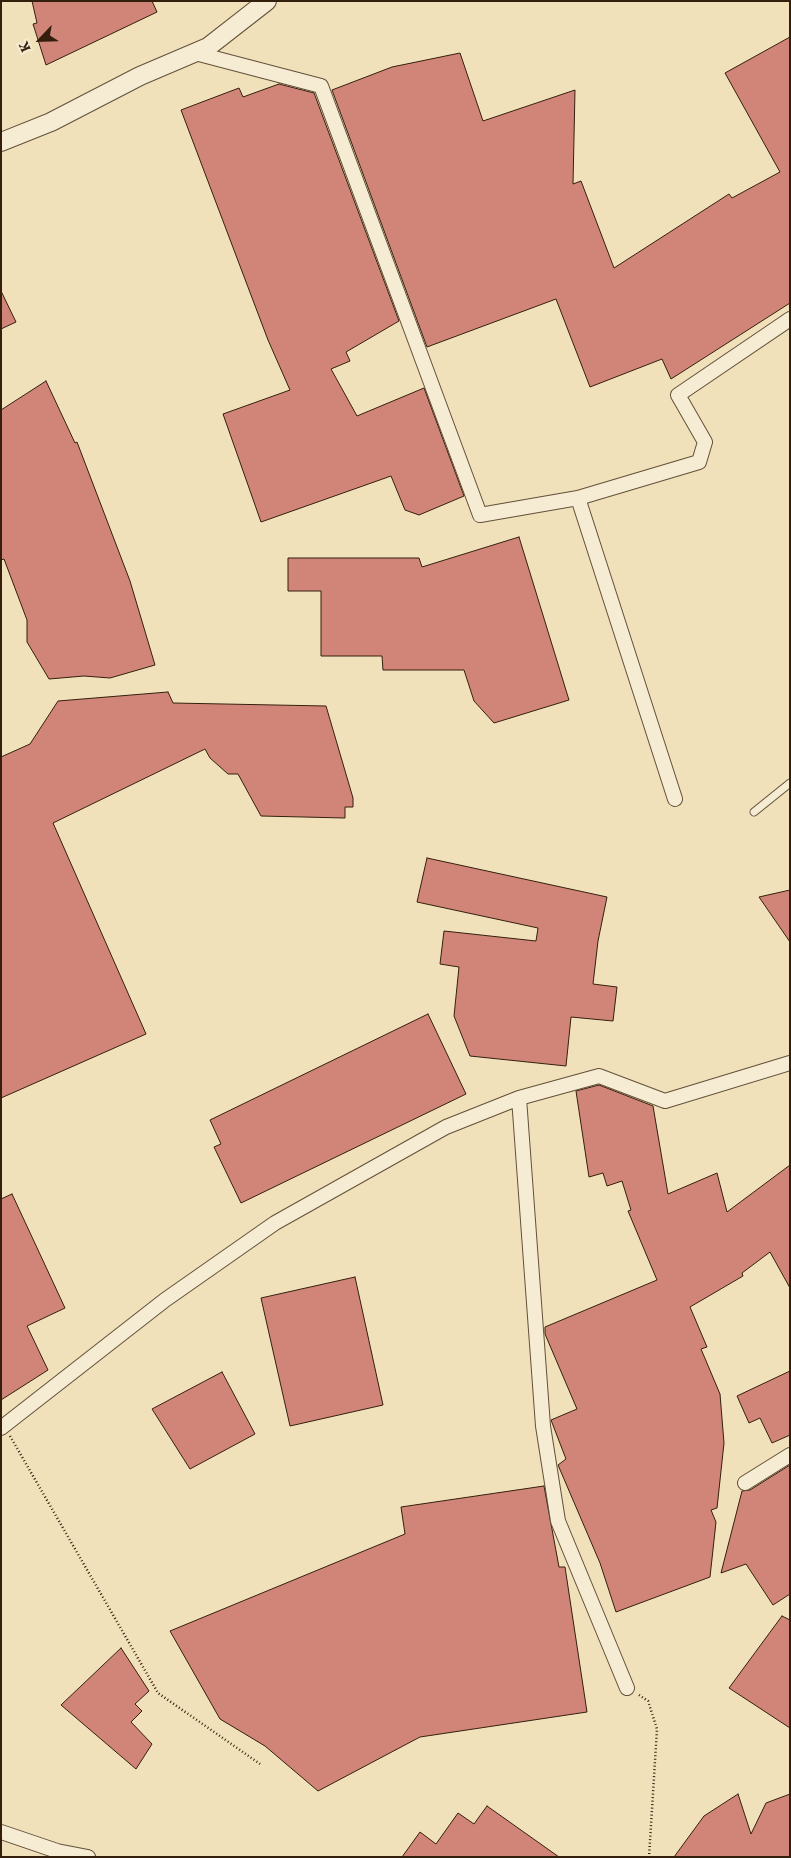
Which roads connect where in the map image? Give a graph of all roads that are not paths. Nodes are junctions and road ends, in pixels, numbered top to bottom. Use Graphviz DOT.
graph roads {
  1 [pos="267,1"];
  2 [pos="195,53"];
  3 [pos="1,142"];
  4 [pos="790,319"];
  5 [pos="578,498"];
  6 [pos="790,783"];
  7 [pos="675,799"];
  8 [pos="754,812"];
  9 [pos="790,1063"];
  10 [pos="519,1098"];
  11 [pos="3,1427"];
  12 [pos="790,1455"];
  13 [pos="745,1483"];
  14 [pos="627,1688"];
  15 [pos="1,1832"];
  16 [pos="88,1857"];
  1 -- 2 [label="street"];
  2 -- 3 [label="street"];
  2 -- 5 [label="street"];
  4 -- 5 [label="street"];
  5 -- 7 [label="street"];
  6 -- 8 [label="lane"];
  9 -- 10 [label="street"];
  10 -- 11 [label="street"];
  10 -- 14 [label="street"];
  12 -- 13 [label="street"];
  15 -- 16 [label="street"];
}
